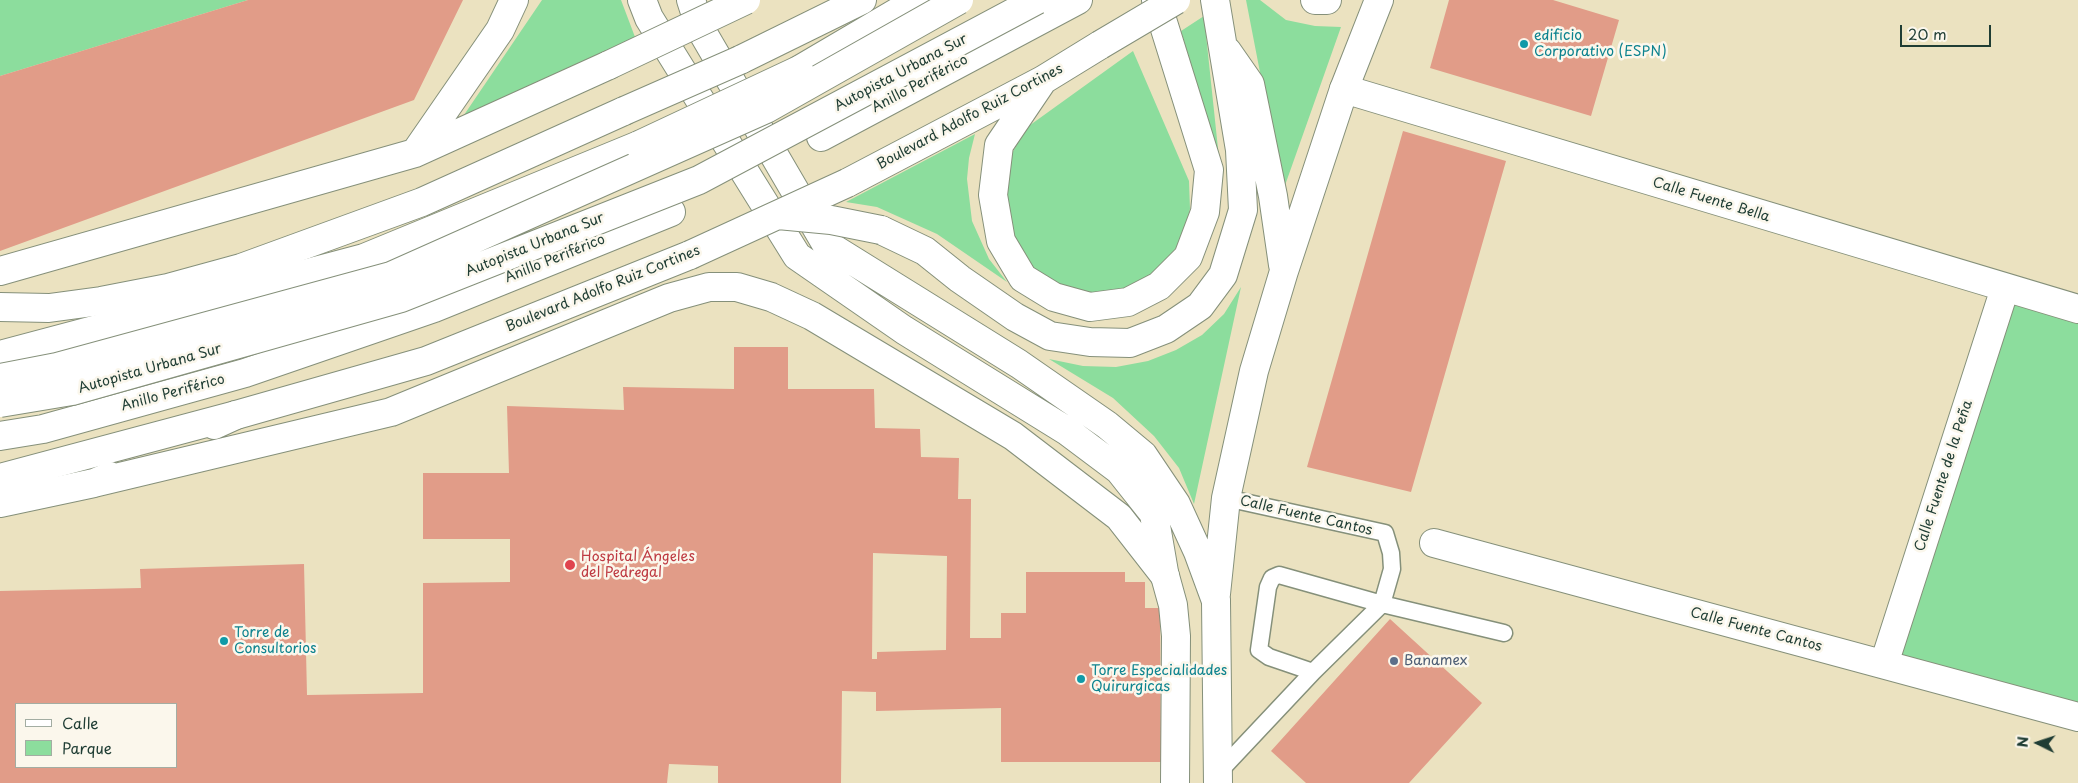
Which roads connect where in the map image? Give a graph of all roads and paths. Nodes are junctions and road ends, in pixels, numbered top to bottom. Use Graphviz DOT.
graph roads {
  1 [pos="514,0"];
  2 [pos="691,0"];
  3 [pos="746,0"];
  4 [pos="831,0"];
  5 [pos="862,0"];
  6 [pos="918,0"];
  7 [pos="959,0"];
  8 [pos="1078,0"];
  9 [pos="1156,0"];
  10 [pos="1176,0"];
  11 [pos="1215,0"];
  12 [pos="1314,0"];
  13 [pos="1327,0"];
  14 [pos="1379,0"];
  15 [pos="1038,1"];
  16 [pos="646,6"];
  17 [pos="788,36"];
  18 [pos="1222,45"];
  19 [pos="1043,80"];
  20 [pos="1344,89"];
  21 [pos="415,153"];
  22 [pos="776,215"];
  23 [pos="1284,271"];
  24 [pos="0,272"];
  25 [pos="2005,288"];
  26 [pos="0,308"];
  27 [pos="2078,310"];
  28 [pos="0,355"];
  29 [pos="0,378"];
  30 [pos="0,403"];
  31 [pos="236,415"];
  32 [pos="0,436"];
  33 [pos="0,478"];
  34 [pos="94,483"];
  35 [pos="1226,498"];
  36 [pos="0,502"];
  37 [pos="1434,543"];
  38 [pos="1165,576"];
  39 [pos="1216,601"];
  40 [pos="1382,604"];
  41 [pos="1504,633"];
  42 [pos="1884,664"];
  43 [pos="1313,672"];
  44 [pos="2078,717"];
  45 [pos="1218,778"];
  46 [pos="1175,783"];
  1 -- 21 [label="main road"];
  2 -- 39 [label="main road"];
  3 -- 21 [label="main road, bridge"];
  4 -- 17 [label="main road"];
  5 -- 17 [label="main road"];
  6 -- 28 [label="main road, bridge"];
  7 -- 29 [label="main road, Autopista Urbana Sur, bridge"];
  8 -- 32 [label="main road, Anillo Periférico"];
  9 -- 19 [label="main road"];
  10 -- 19 [label="main road, Boulevard Adolfo Ruiz Cortines, bridge"];
  11 -- 18 [label="main road"];
  12 -- 13 [label="main road"];
  14 -- 20 [label="main road"];
  15 -- 30 [label="main road, Autopista Urbana Sur, bridge"];
  16 -- 38 [label="main road"];
  17 -- 26 [label="main road, bridge"];
  18 -- 22 [label="main road, bridge"];
  18 -- 23 [label="main road"];
  19 -- 22 [label="main road, Boulevard Adolfo Ruiz Cortines, bridge"];
  20 -- 23 [label="main road"];
  20 -- 25 [label="main road, Calle Fuente Bella"];
  21 -- 24 [label="main road"];
  22 -- 31 [label="main road, Boulevard Adolfo Ruiz Cortines, bridge"];
  23 -- 35 [label="main road"];
  25 -- 27 [label="main road, Calle Fuente Bella"];
  25 -- 42 [label="main road, Calle Fuente de la Peña"];
  31 -- 33 [label="main road"];
  31 -- 34 [label="main road, Boulevard Adolfo Ruiz Cortines"];
  34 -- 36 [label="main road, Boulevard Adolfo Ruiz Cortines"];
  34 -- 38 [label="main road"];
  35 -- 39 [label="main road"];
  35 -- 40 [label="lane, Calle Fuente Cantos"];
  37 -- 42 [label="main road, Calle Fuente Cantos"];
  38 -- 46 [label="main road"];
  39 -- 45 [label="main road"];
  40 -- 41 [label="lane"];
  40 -- 43 [label="lane"];
  40 -- 43 [label="lane"];
  42 -- 44 [label="main road, Calle Fuente Cantos"];
  43 -- 45 [label="lane"];
}
